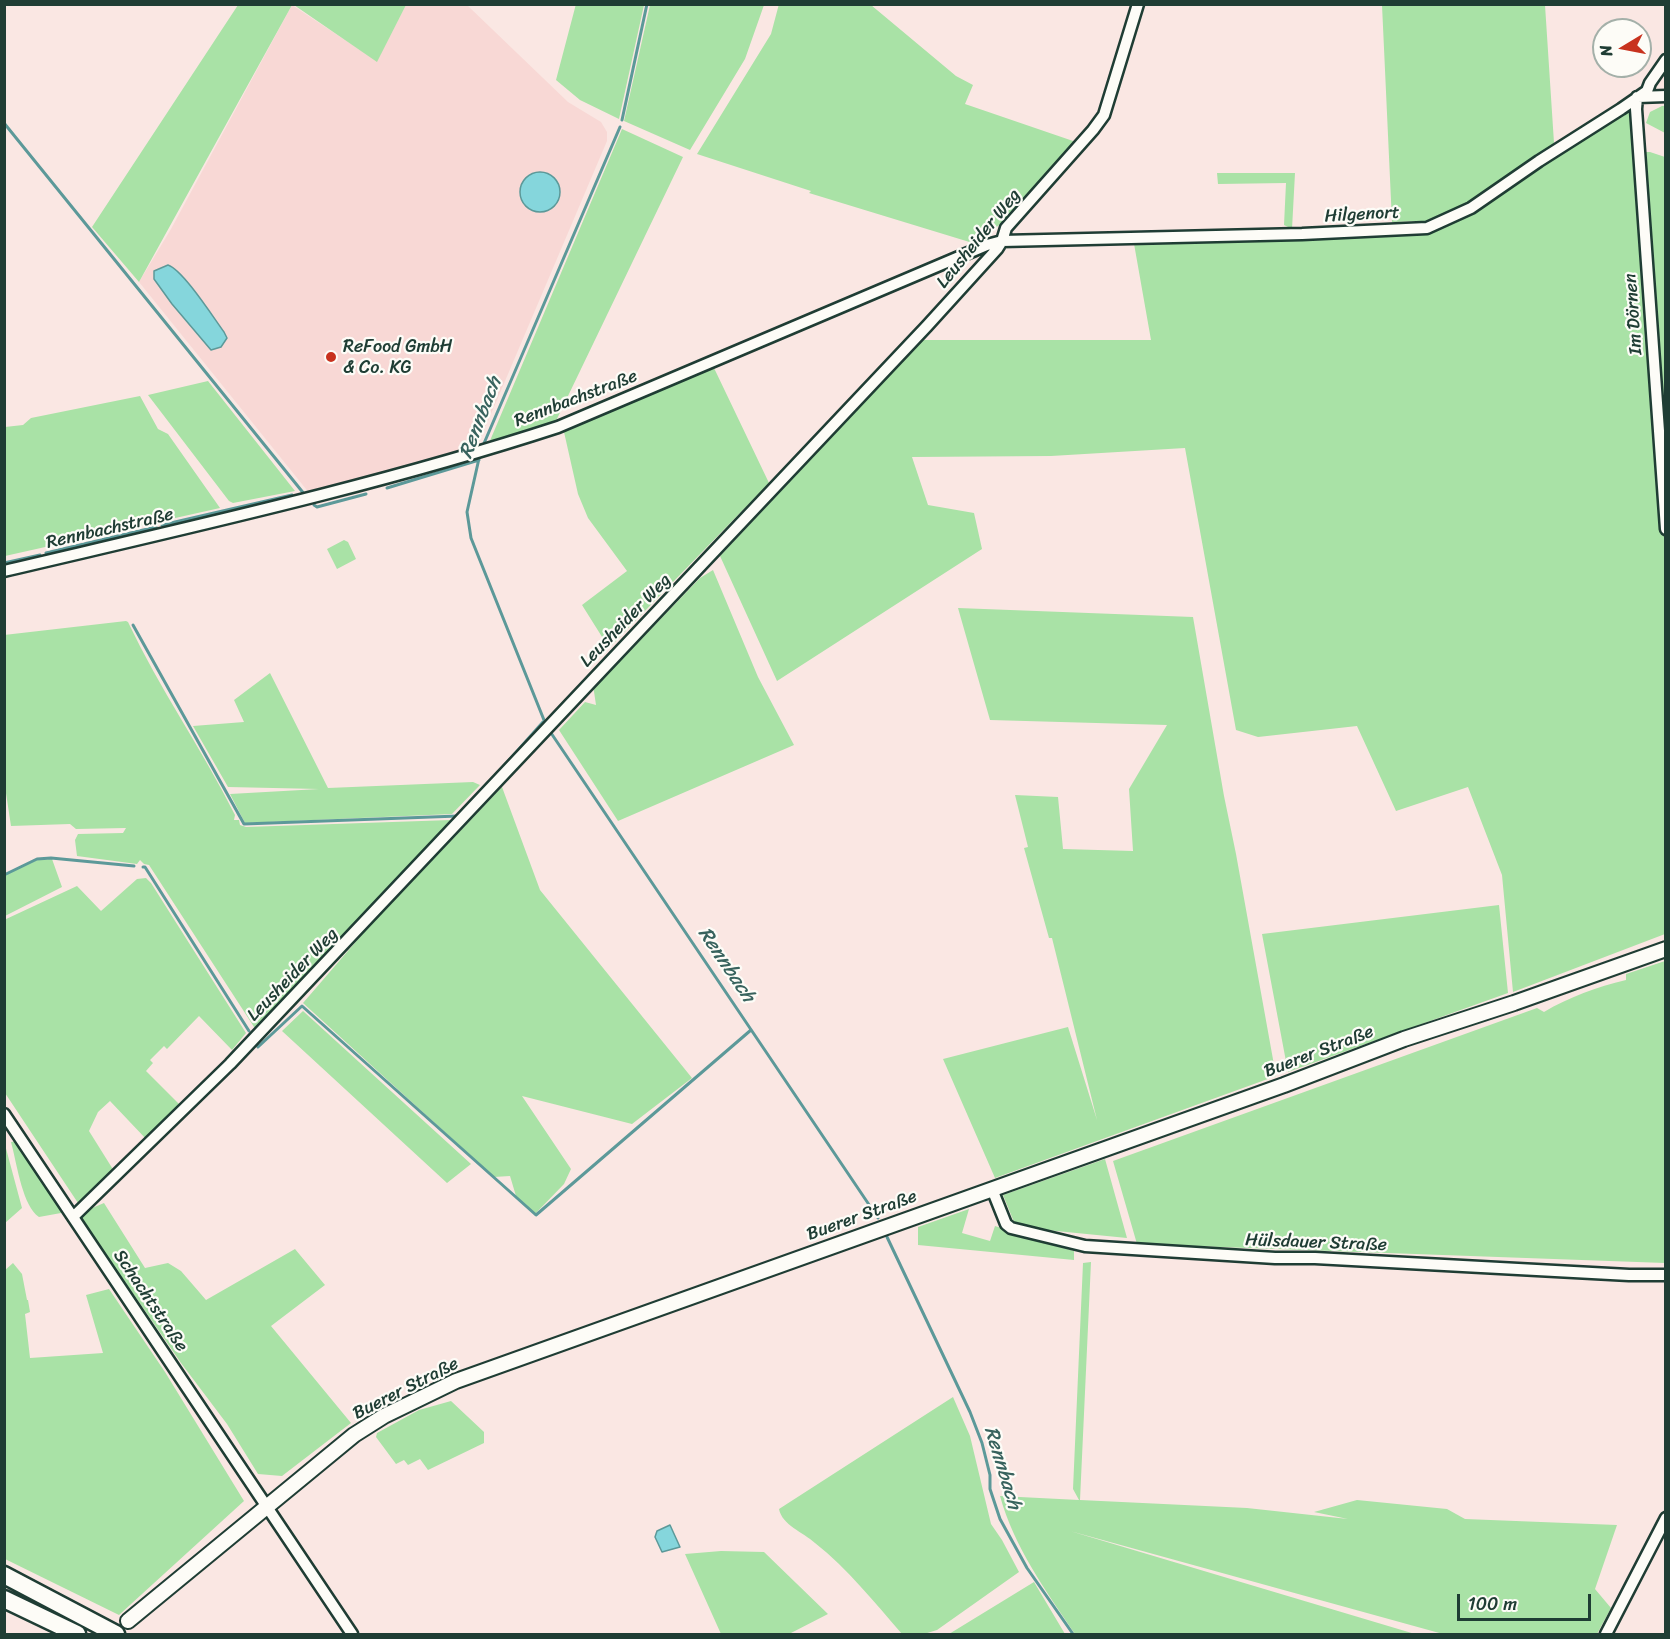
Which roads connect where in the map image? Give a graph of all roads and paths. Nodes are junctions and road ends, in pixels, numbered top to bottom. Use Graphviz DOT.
graph roads {
  1 [pos="1138,4"];
  2 [pos="1665,60"];
  3 [pos="1665,96"];
  4 [pos="1638,97"];
  5 [pos="1002,241"];
  6 [pos="1665,530"];
  7 [pos="4,571"];
  8 [pos="1665,949"];
  9 [pos="4,1114"];
  10 [pos="9,1129"];
  11 [pos="992,1189"];
  12 [pos="73,1217"];
  13 [pos="1665,1275"];
  14 [pos="267,1508"];
  15 [pos="1665,1518"];
  16 [pos="4,1575"];
  17 [pos="4,1599"];
  18 [pos="128,1622"];
  19 [pos="77,1635"];
  20 [pos="116,1635"];
  21 [pos="352,1635"];
  22 [pos="1606,1635"];
  1 -- 5 [label="street, Leusheider Weg"];
  2 -- 4 [label="street, Hilgenort"];
  3 -- 4 [label="street"];
  4 -- 5 [label="street, Hilgenort"];
  4 -- 6 [label="street, Im Dörnen"];
  5 -- 7 [label="street, Rennbachstraße"];
  5 -- 12 [label="street, Leusheider Weg"];
  8 -- 11 [label="main road, Buerer Straße"];
  9 -- 10 [label="street, Schachtstraße"];
  10 -- 12 [label="street, Schachtstraße"];
  11 -- 13 [label="street, Hülsdauer Straße"];
  11 -- 14 [label="main road, Buerer Straße"];
  12 -- 14 [label="street, Schachtstraße"];
  14 -- 18 [label="main road, Buerer Straße"];
  14 -- 21 [label="street, Schachtstraße"];
  15 -- 22 [label="street"];
  16 -- 20 [label="highway"];
  17 -- 19 [label="highway"];
}
